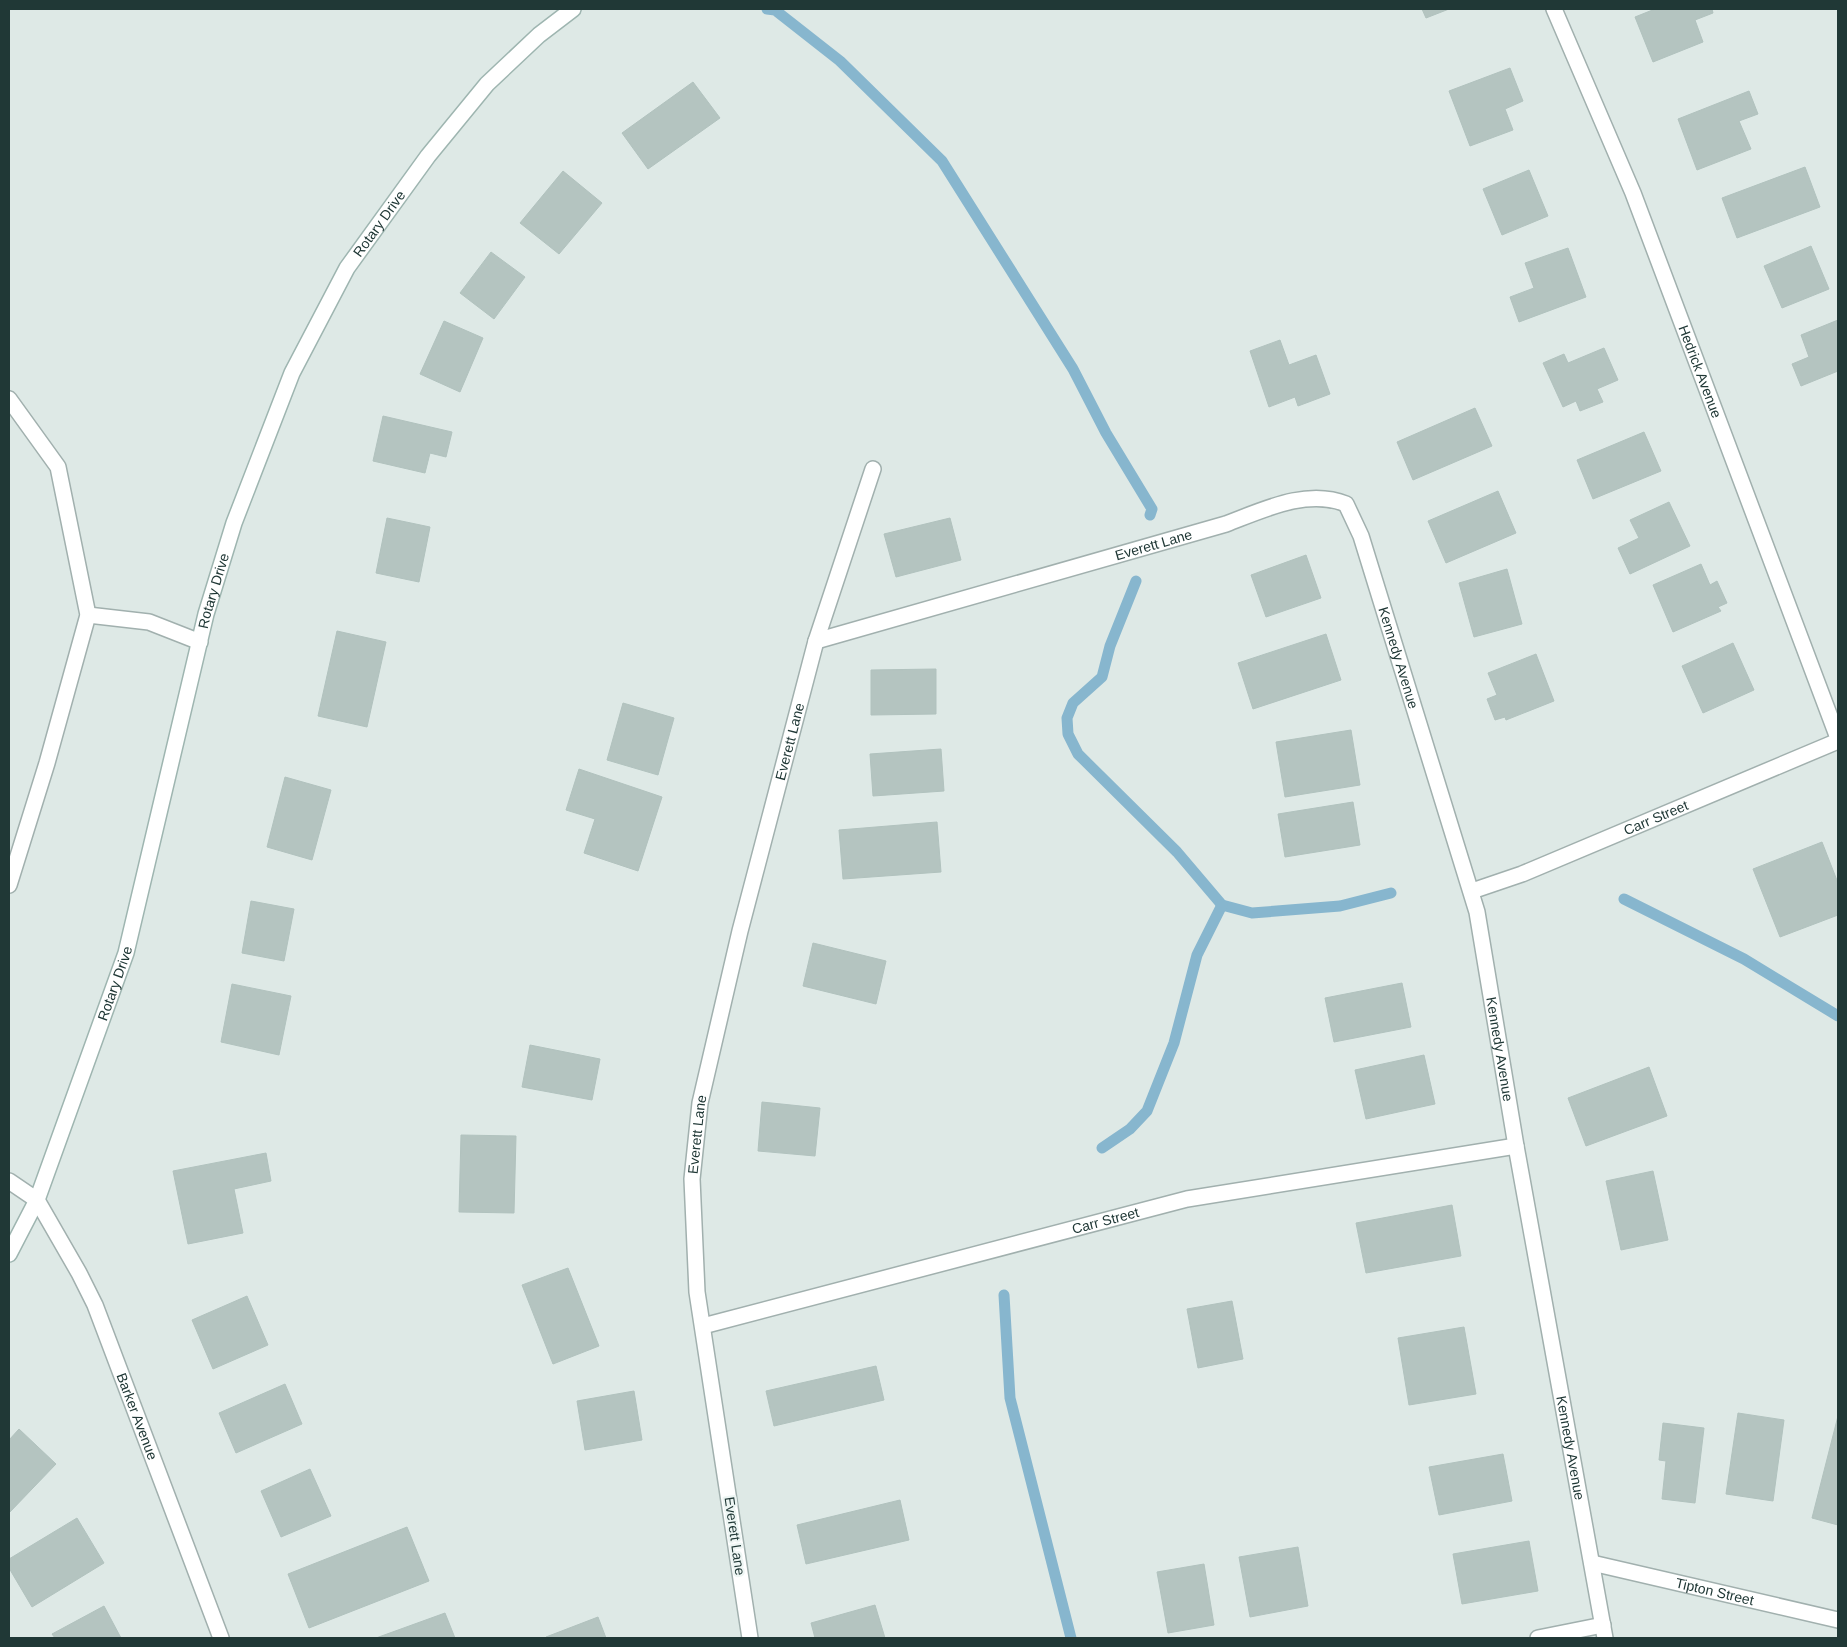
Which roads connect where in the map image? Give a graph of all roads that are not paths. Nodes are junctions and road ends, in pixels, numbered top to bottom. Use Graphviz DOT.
graph roads {
  1 [pos="573,9"];
  2 [pos="1554,9"];
  3 [pos="9,399"];
  4 [pos="873,469"];
  5 [pos="1317,497"];
  6 [pos="88,615"];
  7 [pos="200,642"];
  8 [pos="816,642"];
  9 [pos="1838,739"];
  10 [pos="9,886"];
  11 [pos="1472,891"];
  12 [pos="1516,1146"];
  13 [pos="9,1181"];
  14 [pos="37,1200"];
  15 [pos="9,1254"];
  16 [pos="703,1326"];
  17 [pos="1592,1563"];
  18 [pos="1838,1620"];
  19 [pos="1604,1632"];
  20 [pos="219,1637"];
  21 [pos="750,1638"];
  22 [pos="1538,1638"];
  1 -- 7 [label="street, Rotary Drive"];
  2 -- 9 [label="street, Hedrick Avenue"];
  3 -- 6 [label="street"];
  4 -- 8 [label="street, Everett Lane"];
  5 -- 8 [label="street, Everett Lane"];
  5 -- 11 [label="street, Kennedy Avenue"];
  6 -- 7 [label="street"];
  6 -- 10 [label="street"];
  7 -- 14 [label="street, Rotary Drive"];
  8 -- 16 [label="street, Everett Lane"];
  9 -- 11 [label="street, Carr Street"];
  11 -- 12 [label="street, Kennedy Avenue"];
  12 -- 16 [label="street, Carr Street"];
  12 -- 17 [label="street, Kennedy Avenue"];
  13 -- 14 [label="street"];
  14 -- 15 [label="street, Rotary Drive"];
  14 -- 20 [label="street, Barker Avenue"];
  16 -- 21 [label="street, Everett Lane"];
  17 -- 18 [label="street, Tipton Street"];
  17 -- 19 [label="street, Kennedy Avenue"];
  19 -- 22 [label="street"];
}
